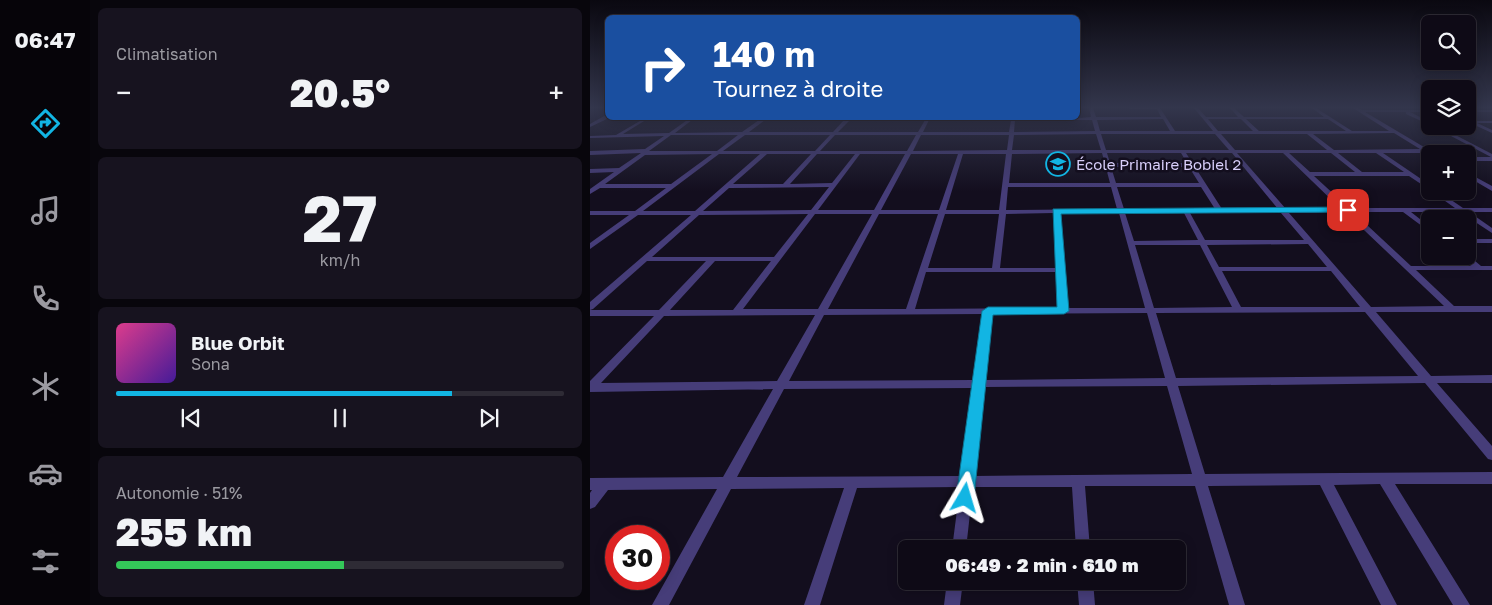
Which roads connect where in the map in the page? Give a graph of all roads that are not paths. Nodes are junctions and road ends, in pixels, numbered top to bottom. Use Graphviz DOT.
graph roads {
  1 [pos="666,136"];
  2 [pos="741,136"];
  3 [pos="831,136"];
  4 [pos="918,136"];
  5 [pos="1012,136"];
  6 [pos="1099,136"];
  7 [pos="1221,136"];
  8 [pos="1313,136"];
  9 [pos="1403,136"];
  10 [pos="1453,136"];
  11 [pos="1421,147"];
  12 [pos="1182,151"];
  13 [pos="1233,151"];
  14 [pos="1284,151"];
  15 [pos="1331,151"];
  16 [pos="1376,151"];
  17 [pos="645,152"];
  18 [pos="718,152"];
  19 [pos="766,152"];
  20 [pos="816,152"];
  21 [pos="858,152"];
  22 [pos="909,152"];
  23 [pos="961,152"];
  24 [pos="1010,152"];
  25 [pos="1104,152"];
  26 [pos="1421,152"];
  27 [pos="590,153"];
  28 [pos="1492,158"];
  29 [pos="1476,159"];
  30 [pos="1108,165"];
  31 [pos="1190,165"];
  32 [pos="620,170"];
  33 [pos="590,171"];
  34 [pos="1309,174"];
  35 [pos="1361,174"];
  36 [pos="1410,174"];
  37 [pos="1477,180"];
  38 [pos="1492,180"];
  39 [pos="1421,182"];
  40 [pos="1202,184"];
  41 [pos="1006,185"];
  42 [pos="1114,185"];
  43 [pos="598,186"];
  44 [pos="673,186"];
  45 [pos="728,186"];
  46 [pos="784,186"];
  47 [pos="833,186"];
  48 [pos="1492,189"];
  49 [pos="590,192"];
  50 [pos="1447,200"];
  51 [pos="1186,210"];
  52 [pos="1219,210"];
  53 [pos="1284,210"];
  54 [pos="1348,210"];
  55 [pos="1404,210"];
  56 [pos="1421,210"];
  57 [pos="1461,210"];
  58 [pos="1476,210"];
  59 [pos="1492,210"];
  60 [pos="942,211"];
  61 [pos="1003,211"];
  62 [pos="1056,211"];
  63 [pos="1121,211"];
  64 [pos="637,212"];
  65 [pos="698,212"];
  66 [pos="813,212"];
  67 [pos="876,212"];
  68 [pos="590,213"];
  69 [pos="1476,220"];
  70 [pos="1421,223"];
  71 [pos="1492,231"];
  72 [pos="1476,241"];
  73 [pos="1492,241"];
  74 [pos="1311,242"];
  75 [pos="1131,243"];
  76 [pos="1203,243"];
  77 [pos="590,247"];
  78 [pos="644,259"];
  79 [pos="713,259"];
  80 [pos="777,259"];
  81 [pos="1476,265"];
  82 [pos="1410,268"];
  83 [pos="1480,268"];
  84 [pos="1492,268"];
  85 [pos="1217,269"];
  86 [pos="1333,269"];
  87 [pos="923,270"];
  88 [pos="996,270"];
  89 [pos="1061,270"];
  90 [pos="590,307"];
  91 [pos="1368,309"];
  92 [pos="1452,309"];
  93 [pos="1492,309"];
  94 [pos="1150,310"];
  95 [pos="1238,310"];
  96 [pos="910,311"];
  97 [pos="988,311"];
  98 [pos="1064,311"];
  99 [pos="662,312"];
  100 [pos="736,312"];
  101 [pos="821,312"];
  102 [pos="590,313"];
  103 [pos="1428,379"];
  104 [pos="1492,379"];
  105 [pos="1171,382"];
  106 [pos="979,383"];
  107 [pos="781,385"];
  108 [pos="591,387"];
  109 [pos="1492,455"];
  110 [pos="1492,478"];
  111 [pos="1324,479"];
  112 [pos="1384,479"];
  113 [pos="1200,480"];
  114 [pos="1078,481"];
  115 [pos="852,482"];
  116 [pos="967,482"];
  117 [pos="728,483"];
  118 [pos="590,484"];
  119 [pos="605,484"];
  120 [pos="590,503"];
  121 [pos="960,540"];
  122 [pos="1082,540"];
  123 [pos="954,590"];
  124 [pos="1086,590"];
  125 [pos="660,605"];
  126 [pos="812,605"];
  127 [pos="952,605"];
  128 [pos="1087,605"];
  129 [pos="1236,605"];
  130 [pos="1389,605"];
  131 [pos="1462,605"];
  1 -- 17 [label="street"];
  2 -- 18 [label="street"];
  3 -- 20 [label="street"];
  4 -- 22 [label="street"];
  5 -- 24 [label="street"];
  6 -- 25 [label="street"];
  7 -- 13 [label="street"];
  8 -- 15 [label="street"];
  9 -- 11 [label="street"];
  10 -- 28 [label="street"];
  12 -- 13 [label="street"];
  12 -- 25 [label="street"];
  12 -- 31 [label="street"];
  13 -- 14 [label="street"];
  13 -- 53 [label="street"];
  14 -- 15 [label="street"];
  14 -- 34 [label="street"];
  15 -- 16 [label="street"];
  15 -- 35 [label="street"];
  16 -- 26 [label="street"];
  16 -- 36 [label="street"];
  17 -- 18 [label="street"];
  17 -- 27 [label="street"];
  17 -- 32 [label="street"];
  18 -- 19 [label="street"];
  18 -- 44 [label="street"];
  19 -- 20 [label="street"];
  19 -- 45 [label="street"];
  20 -- 21 [label="street"];
  20 -- 46 [label="street"];
  21 -- 22 [label="street"];
  21 -- 47 [label="street"];
  22 -- 23 [label="street"];
  22 -- 67 [label="street"];
  23 -- 24 [label="street"];
  23 -- 60 [label="street"];
  24 -- 25 [label="street"];
  24 -- 41 [label="street"];
  25 -- 30 [label="street"];
  28 -- 29 [label="street"];
  30 -- 31 [label="street"];
  30 -- 42 [label="street"];
  31 -- 40 [label="street"];
  32 -- 33 [label="street"];
  32 -- 43 [label="street"];
  34 -- 35 [label="street"];
  34 -- 54 [label="street"];
  35 -- 36 [label="street"];
  36 -- 39 [label="street"];
  37 -- 38 [label="street"];
  37 -- 48 [label="street"];
  40 -- 42 [label="street"];
  40 -- 52 [label="street"];
  41 -- 42 [label="street"];
  41 -- 61 [label="street"];
  42 -- 63 [label="street"];
  43 -- 44 [label="street"];
  43 -- 49 [label="street"];
  44 -- 64 [label="street"];
  45 -- 46 [label="street"];
  45 -- 65 [label="street"];
  46 -- 47 [label="street"];
  47 -- 66 [label="street"];
  50 -- 57 [label="street"];
  51 -- 52 [label="street"];
  51 -- 63 [label="street"];
  51 -- 76 [label="street"];
  52 -- 53 [label="street"];
  53 -- 54 [label="street"];
  53 -- 74 [label="street"];
  54 -- 55 [label="street"];
  54 -- 82 [label="street"];
  55 -- 56 [label="street"];
  55 -- 70 [label="street"];
  58 -- 59 [label="street"];
  60 -- 61 [label="street"];
  60 -- 67 [label="street"];
  60 -- 87 [label="street"];
  61 -- 62 [label="street"];
  61 -- 88 [label="street"];
  62 -- 63 [label="street"];
  62 -- 89 [label="street"];
  63 -- 75 [label="street"];
  64 -- 65 [label="street"];
  64 -- 68 [label="street"];
  64 -- 77 [label="street"];
  65 -- 66 [label="street"];
  65 -- 78 [label="street"];
  66 -- 67 [label="street"];
  66 -- 80 [label="street"];
  67 -- 101 [label="street"];
  69 -- 71 [label="street"];
  72 -- 73 [label="street"];
  74 -- 76 [label="street"];
  74 -- 86 [label="street"];
  75 -- 76 [label="street"];
  75 -- 94 [label="street"];
  76 -- 85 [label="street"];
  78 -- 79 [label="street"];
  78 -- 90 [label="street"];
  79 -- 80 [label="street"];
  79 -- 99 [label="street"];
  80 -- 100 [label="street"];
  81 -- 83 [label="street"];
  82 -- 83 [label="street"];
  82 -- 92 [label="street"];
  83 -- 84 [label="street"];
  85 -- 86 [label="street"];
  85 -- 95 [label="street"];
  86 -- 91 [label="street"];
  87 -- 88 [label="street"];
  87 -- 96 [label="street"];
  88 -- 89 [label="street"];
  89 -- 98 [label="street"];
  91 -- 92 [label="street"];
  91 -- 95 [label="street"];
  91 -- 103 [label="street"];
  92 -- 93 [label="street"];
  94 -- 95 [label="street"];
  94 -- 98 [label="street"];
  94 -- 105 [label="street"];
  96 -- 97 [label="street"];
  96 -- 101 [label="street"];
  97 -- 98 [label="street"];
  97 -- 106 [label="street"];
  99 -- 100 [label="street"];
  99 -- 102 [label="street"];
  99 -- 108 [label="street"];
  100 -- 101 [label="street"];
  101 -- 107 [label="street"];
  103 -- 104 [label="street"];
  103 -- 105 [label="street"];
  103 -- 109 [label="street"];
  105 -- 106 [label="street"];
  105 -- 113 [label="street"];
  106 -- 107 [label="street"];
  106 -- 116 [label="street"];
  107 -- 108 [label="street"];
  107 -- 117 [label="street"];
  110 -- 112 [label="street"];
  111 -- 112 [label="street"];
  111 -- 113 [label="street"];
  111 -- 130 [label="street"];
  112 -- 131 [label="street"];
  113 -- 114 [label="street"];
  113 -- 129 [label="street"];
  114 -- 116 [label="street"];
  114 -- 122 [label="street"];
  115 -- 116 [label="street"];
  115 -- 117 [label="street"];
  115 -- 126 [label="street"];
  116 -- 121 [label="street"];
  117 -- 119 [label="street"];
  117 -- 125 [label="street"];
  118 -- 119 [label="street"];
  119 -- 120 [label="street"];
  123 -- 127 [label="street"];
  124 -- 128 [label="street"];
}
